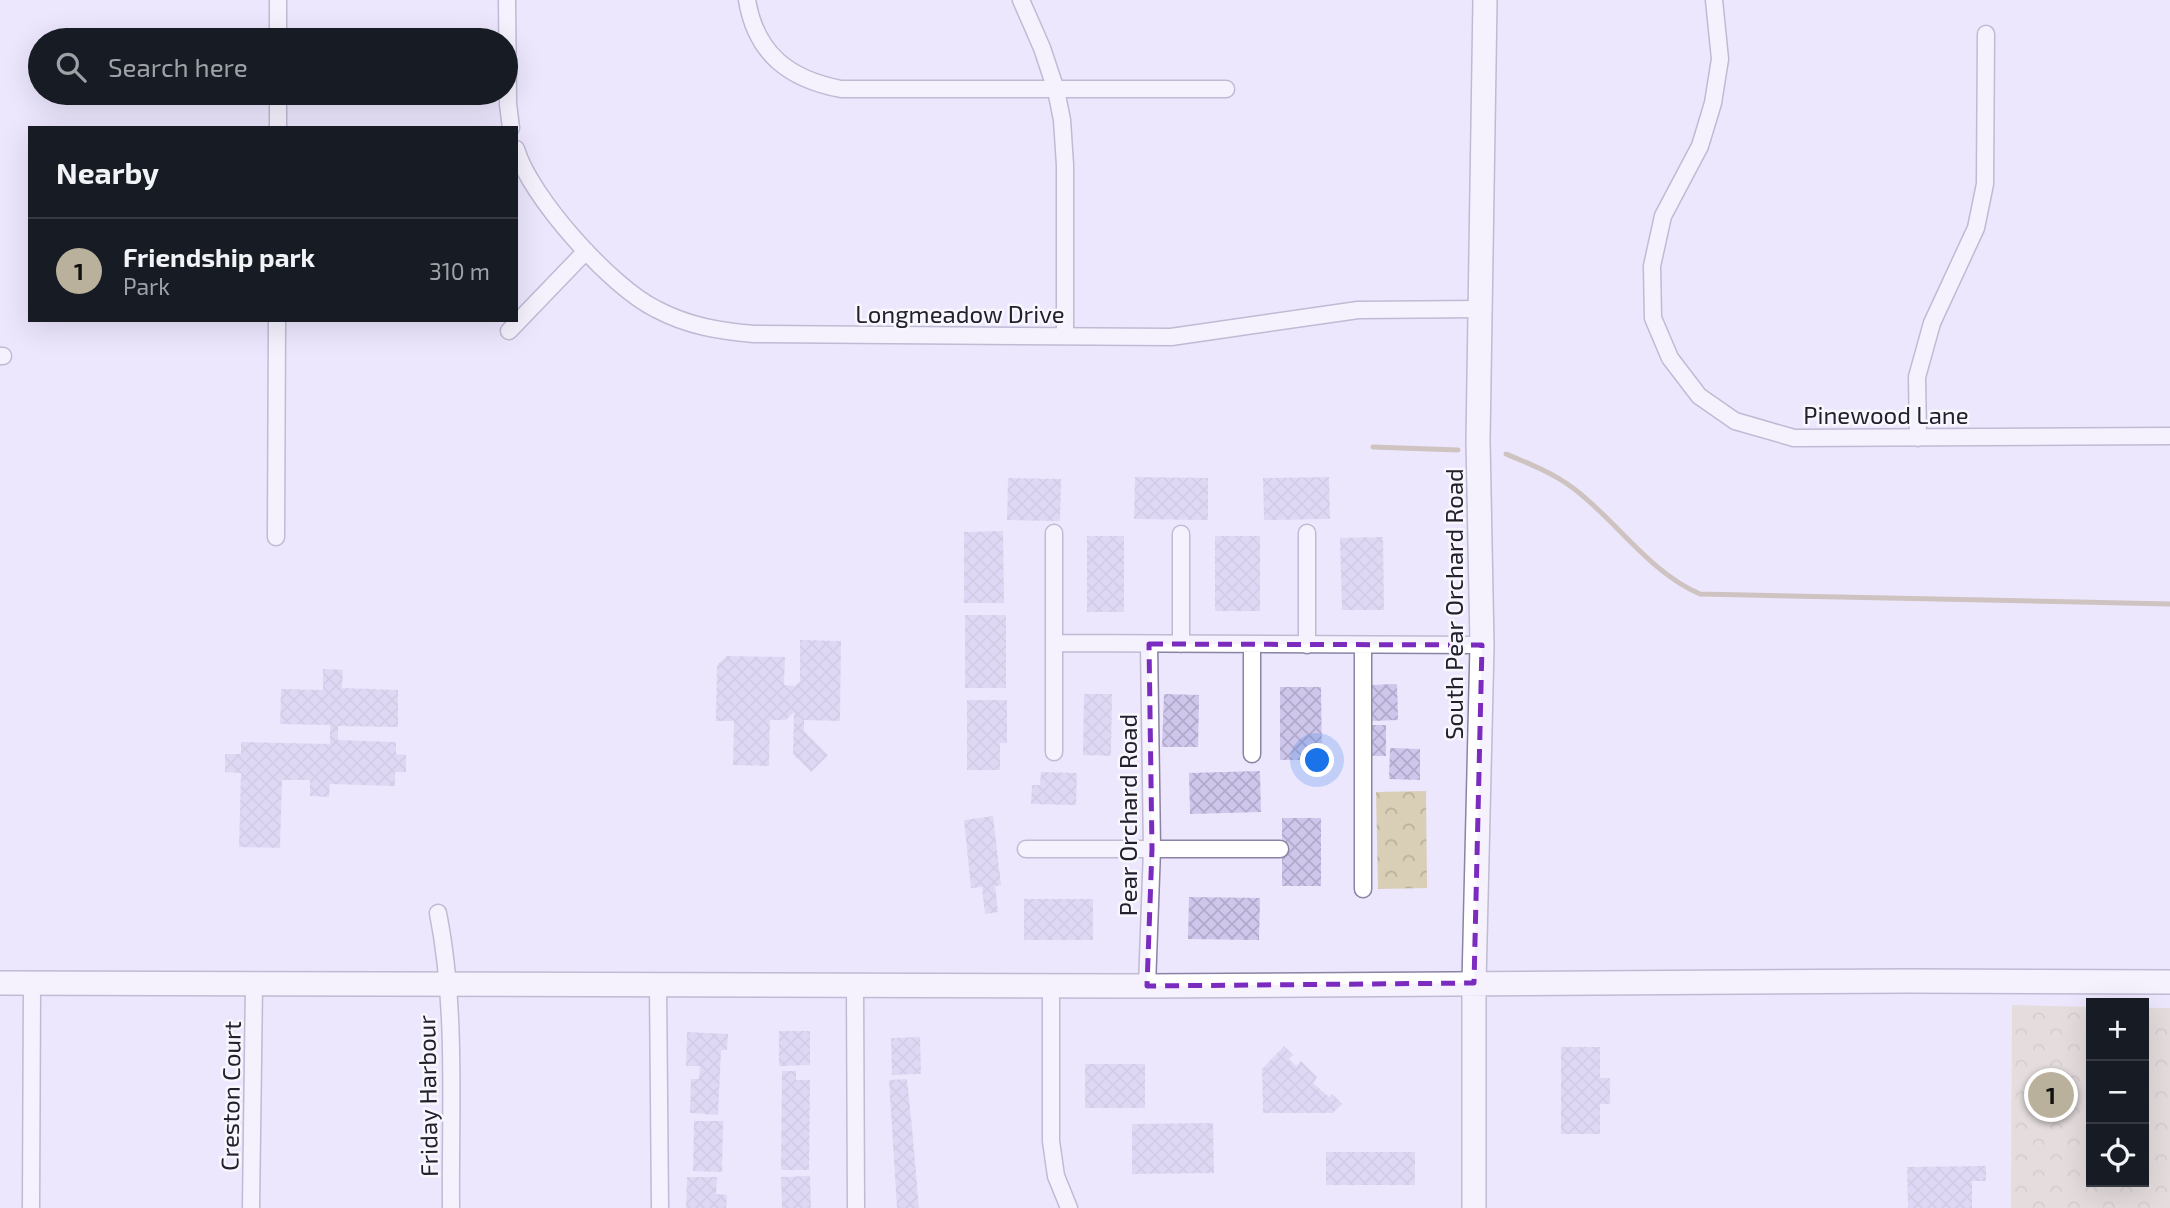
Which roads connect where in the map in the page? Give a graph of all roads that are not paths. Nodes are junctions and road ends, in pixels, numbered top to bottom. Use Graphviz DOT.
graph roads {
  1 [pos="278,0"];
  2 [pos="507,0"];
  3 [pos="747,0"];
  4 [pos="1021,0"];
  5 [pos="1486,0"];
  6 [pos="1714,0"];
  7 [pos="278,28"];
  8 [pos="507,28"];
  9 [pos="1986,34"];
  10 [pos="1226,89"];
  11 [pos="1056,90"];
  12 [pos="278,105"];
  13 [pos="508,105"];
  14 [pos="278,126"];
  15 [pos="510,126"];
  16 [pos="518,153"];
  17 [pos="586,251"];
  18 [pos="1481,309"];
  19 [pos="277,322"];
  20 [pos="518,322"];
  21 [pos="518,322"];
  22 [pos="509,331"];
  23 [pos="1065,336"];
  24 [pos="2170,436"];
  25 [pos="1918,438"];
  26 [pos="1054,533"];
  27 [pos="1307,533"];
  28 [pos="1181,534"];
  29 [pos="276,537"];
  30 [pos="1054,643"];
  31 [pos="1149,644"];
  32 [pos="1181,644"];
  33 [pos="1252,645"];
  34 [pos="1307,645"];
  35 [pos="1363,645"];
  36 [pos="1482,645"];
  37 [pos="1054,752"];
  38 [pos="1252,754"];
  39 [pos="1026,849"];
  40 [pos="1152,849"];
  41 [pos="1280,849"];
  42 [pos="1363,889"];
  43 [pos="438,913"];
  44 [pos="2170,982"];
  45 [pos="0,983"];
  46 [pos="32,983"];
  47 [pos="1474,983"];
  48 [pos="254,984"];
  49 [pos="447,984"];
  50 [pos="657,984"];
  51 [pos="855,984"];
  52 [pos="1051,985"];
  53 [pos="1147,986"];
  54 [pos="31,1208"];
  55 [pos="251,1208"];
  56 [pos="450,1208"];
  57 [pos="660,1208"];
  58 [pos="856,1208"];
  59 [pos="1069,1208"];
  60 [pos="1474,1208"];
  1 -- 7 [label="street"];
  2 -- 8 [label="street"];
  3 -- 11 [label="street"];
  4 -- 11 [label="street"];
  5 -- 18 [label="main road, South Pear Orchard Road"];
  6 -- 25 [label="street, Pinewood Lane"];
  9 -- 25 [label="street"];
  10 -- 11 [label="street"];
  11 -- 23 [label="street"];
  12 -- 14 [label="street"];
  13 -- 15 [label="street"];
  16 -- 17 [label="street, Longmeadow Drive"];
  17 -- 20 [label="street"];
  17 -- 23 [label="street, Longmeadow Drive"];
  18 -- 23 [label="street, Longmeadow Drive"];
  18 -- 36 [label="main road, South Pear Orchard Road"];
  19 -- 29 [label="street"];
  21 -- 22 [label="street"];
  24 -- 25 [label="street, Pinewood Lane"];
  26 -- 30 [label="street"];
  27 -- 34 [label="street"];
  28 -- 32 [label="street"];
  30 -- 31 [label="street"];
  30 -- 37 [label="street"];
  31 -- 32 [label="street"];
  31 -- 40 [label="street, Pear Orchard Road"];
  32 -- 33 [label="street"];
  33 -- 34 [label="street"];
  33 -- 38 [label="street"];
  34 -- 35 [label="street"];
  35 -- 36 [label="street"];
  35 -- 42 [label="street"];
  36 -- 47 [label="main road, South Pear Orchard Road"];
  39 -- 40 [label="street"];
  40 -- 41 [label="street"];
  40 -- 53 [label="street, Pear Orchard Road"];
  43 -- 49 [label="street, Friday Harbour"];
  44 -- 47 [label="main road"];
  45 -- 46 [label="main road"];
  46 -- 48 [label="main road"];
  46 -- 54 [label="street"];
  47 -- 53 [label="main road"];
  47 -- 60 [label="main road, South Pear Orchard Road"];
  48 -- 49 [label="main road"];
  48 -- 55 [label="street, Creston Court"];
  49 -- 50 [label="main road"];
  49 -- 56 [label="street, Friday Harbour"];
  50 -- 51 [label="main road"];
  50 -- 57 [label="street"];
  51 -- 52 [label="main road"];
  51 -- 58 [label="street"];
  52 -- 53 [label="main road"];
  52 -- 59 [label="street"];
}
